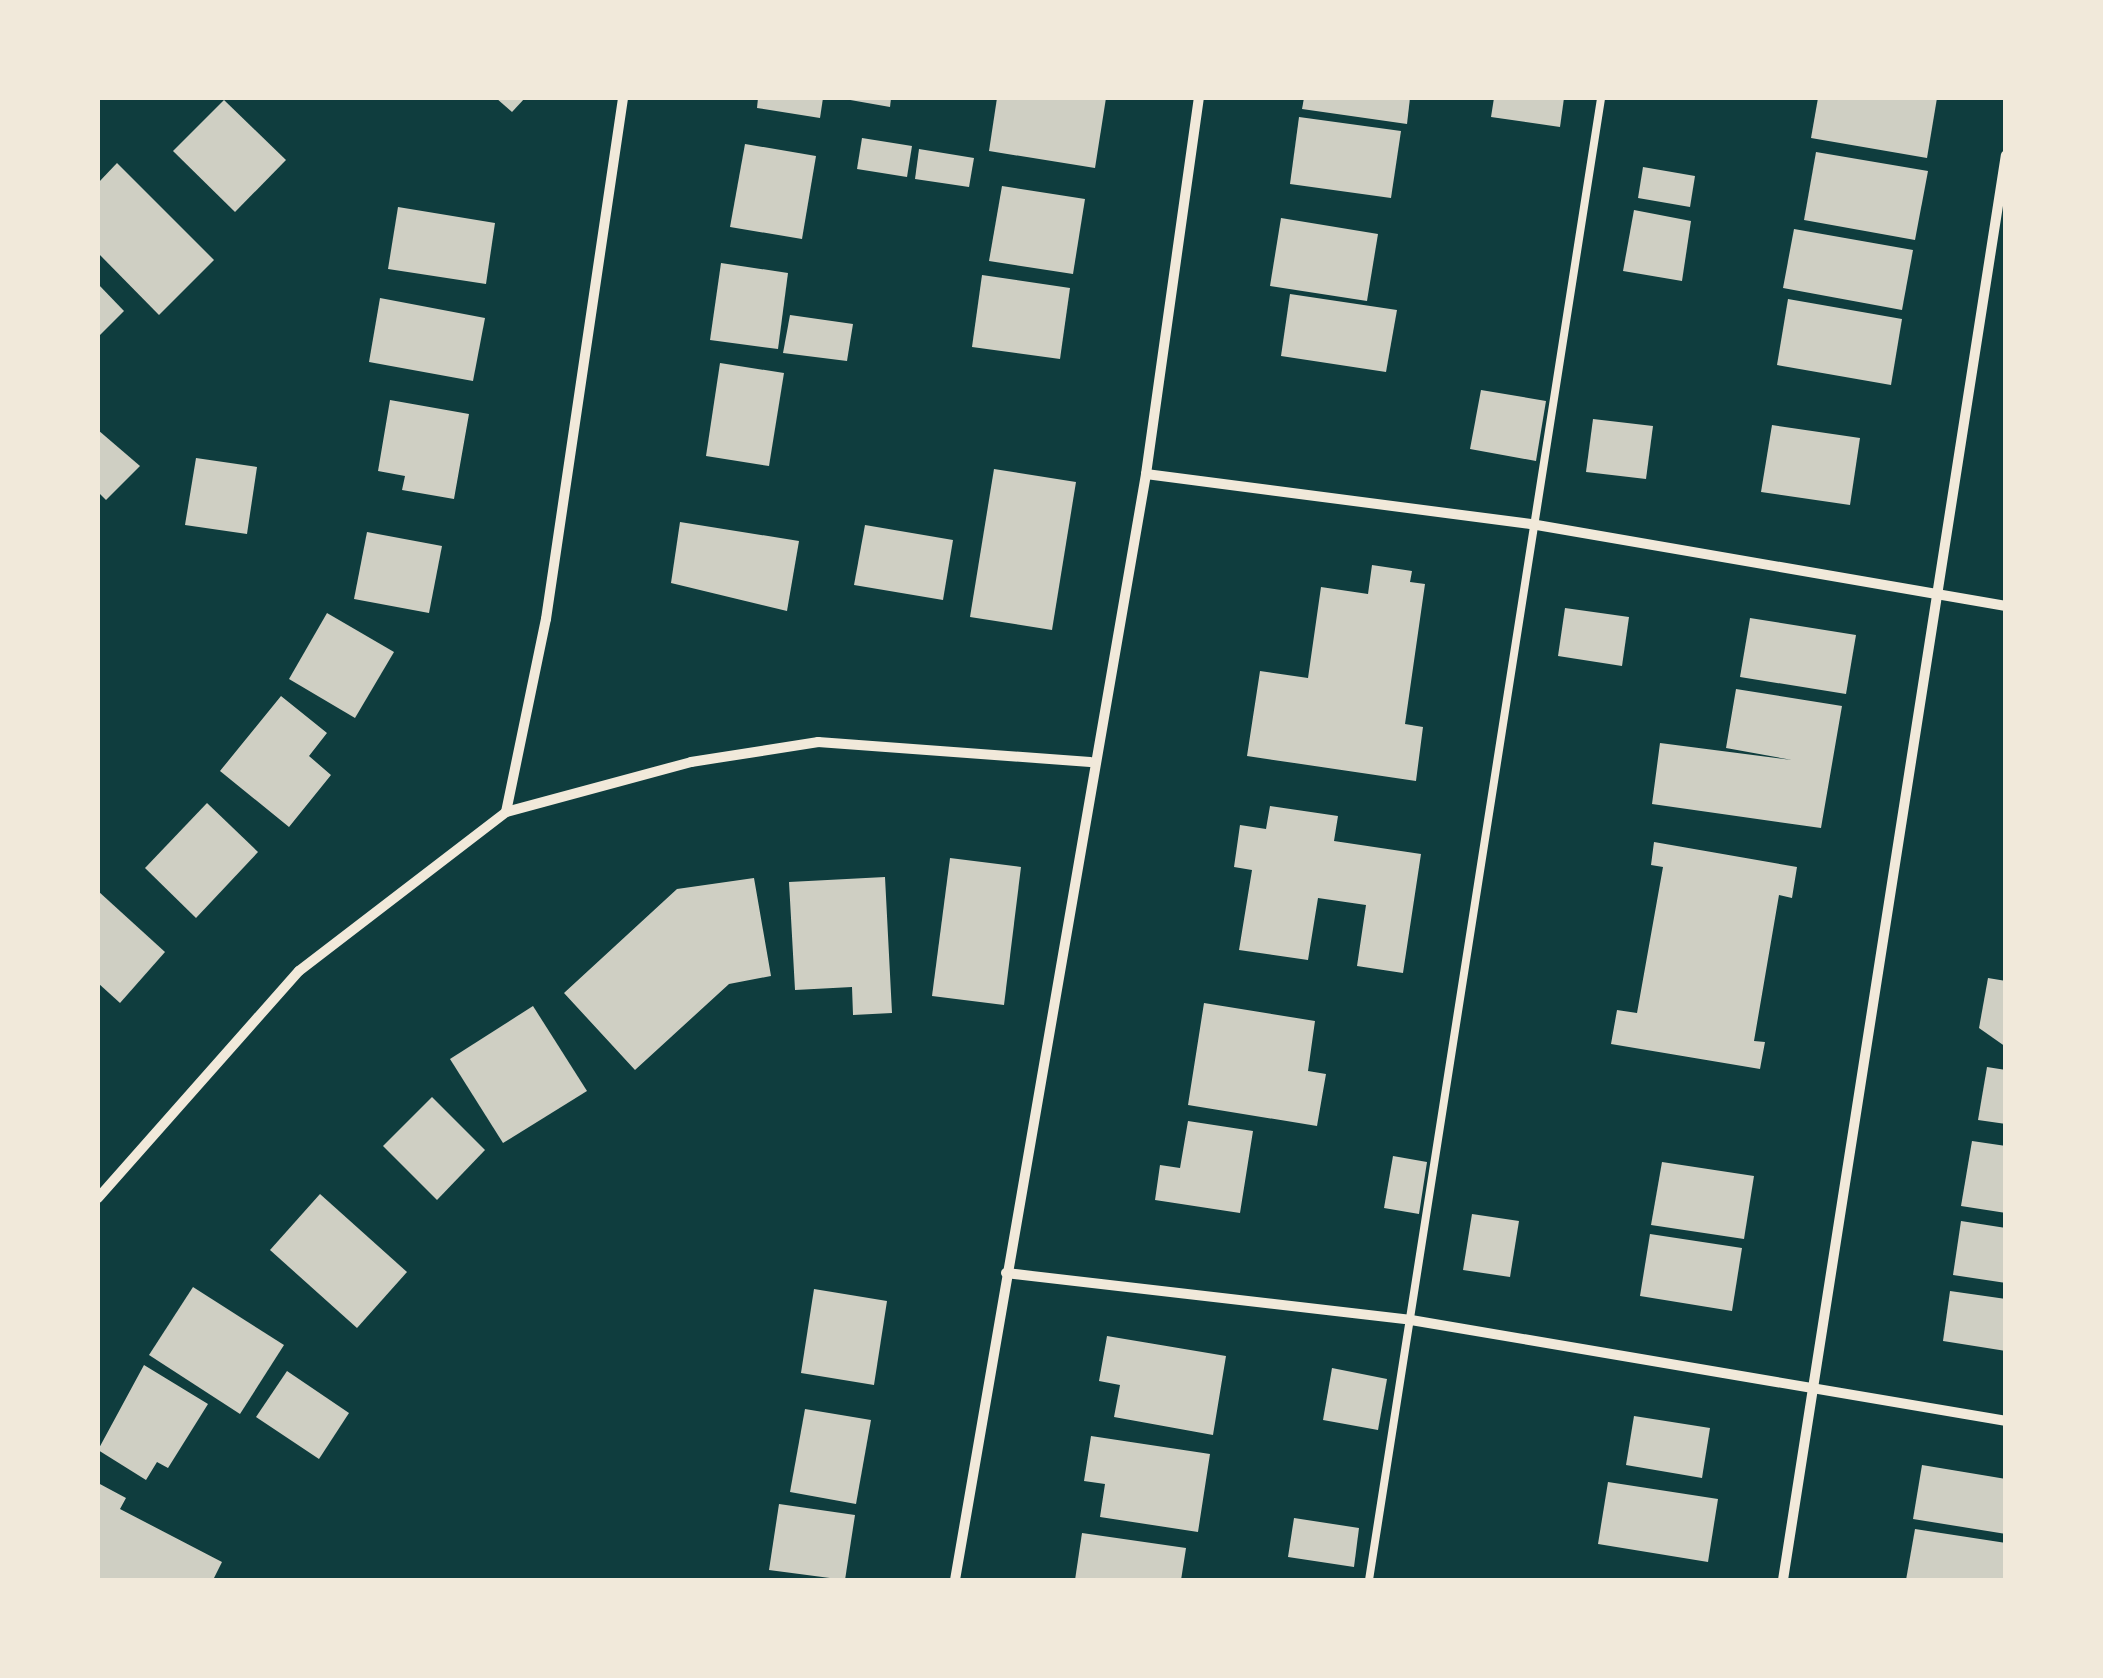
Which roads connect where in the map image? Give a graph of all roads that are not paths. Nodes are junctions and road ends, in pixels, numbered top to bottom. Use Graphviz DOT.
graph roads {
  1 [pos="623,98"];
  2 [pos="1199,98"];
  3 [pos="1602,98"];
  4 [pos="2006,155"];
  5 [pos="1146,474"];
  6 [pos="1532,524"];
  7 [pos="1935,596"];
  8 [pos="2006,606"];
  9 [pos="1090,762"];
  10 [pos="506,812"];
  11 [pos="98,1198"];
  12 [pos="1006,1274"];
  13 [pos="1411,1320"];
  14 [pos="1813,1392"];
  15 [pos="2006,1420"];
  16 [pos="955,1580"];
  17 [pos="1369,1580"];
  18 [pos="1782,1580"];
  1 -- 10 [label="street"];
  2 -- 5 [label="street"];
  3 -- 6 [label="lane"];
  4 -- 7 [label="street"];
  5 -- 6 [label="street"];
  5 -- 9 [label="street"];
  6 -- 7 [label="street"];
  6 -- 13 [label="lane"];
  7 -- 8 [label="street"];
  7 -- 14 [label="street"];
  9 -- 10 [label="street"];
  9 -- 12 [label="street"];
  10 -- 11 [label="street"];
  12 -- 13 [label="street"];
  12 -- 16 [label="street"];
  13 -- 14 [label="street"];
  13 -- 17 [label="lane"];
  14 -- 15 [label="street"];
  14 -- 18 [label="street"];
}
